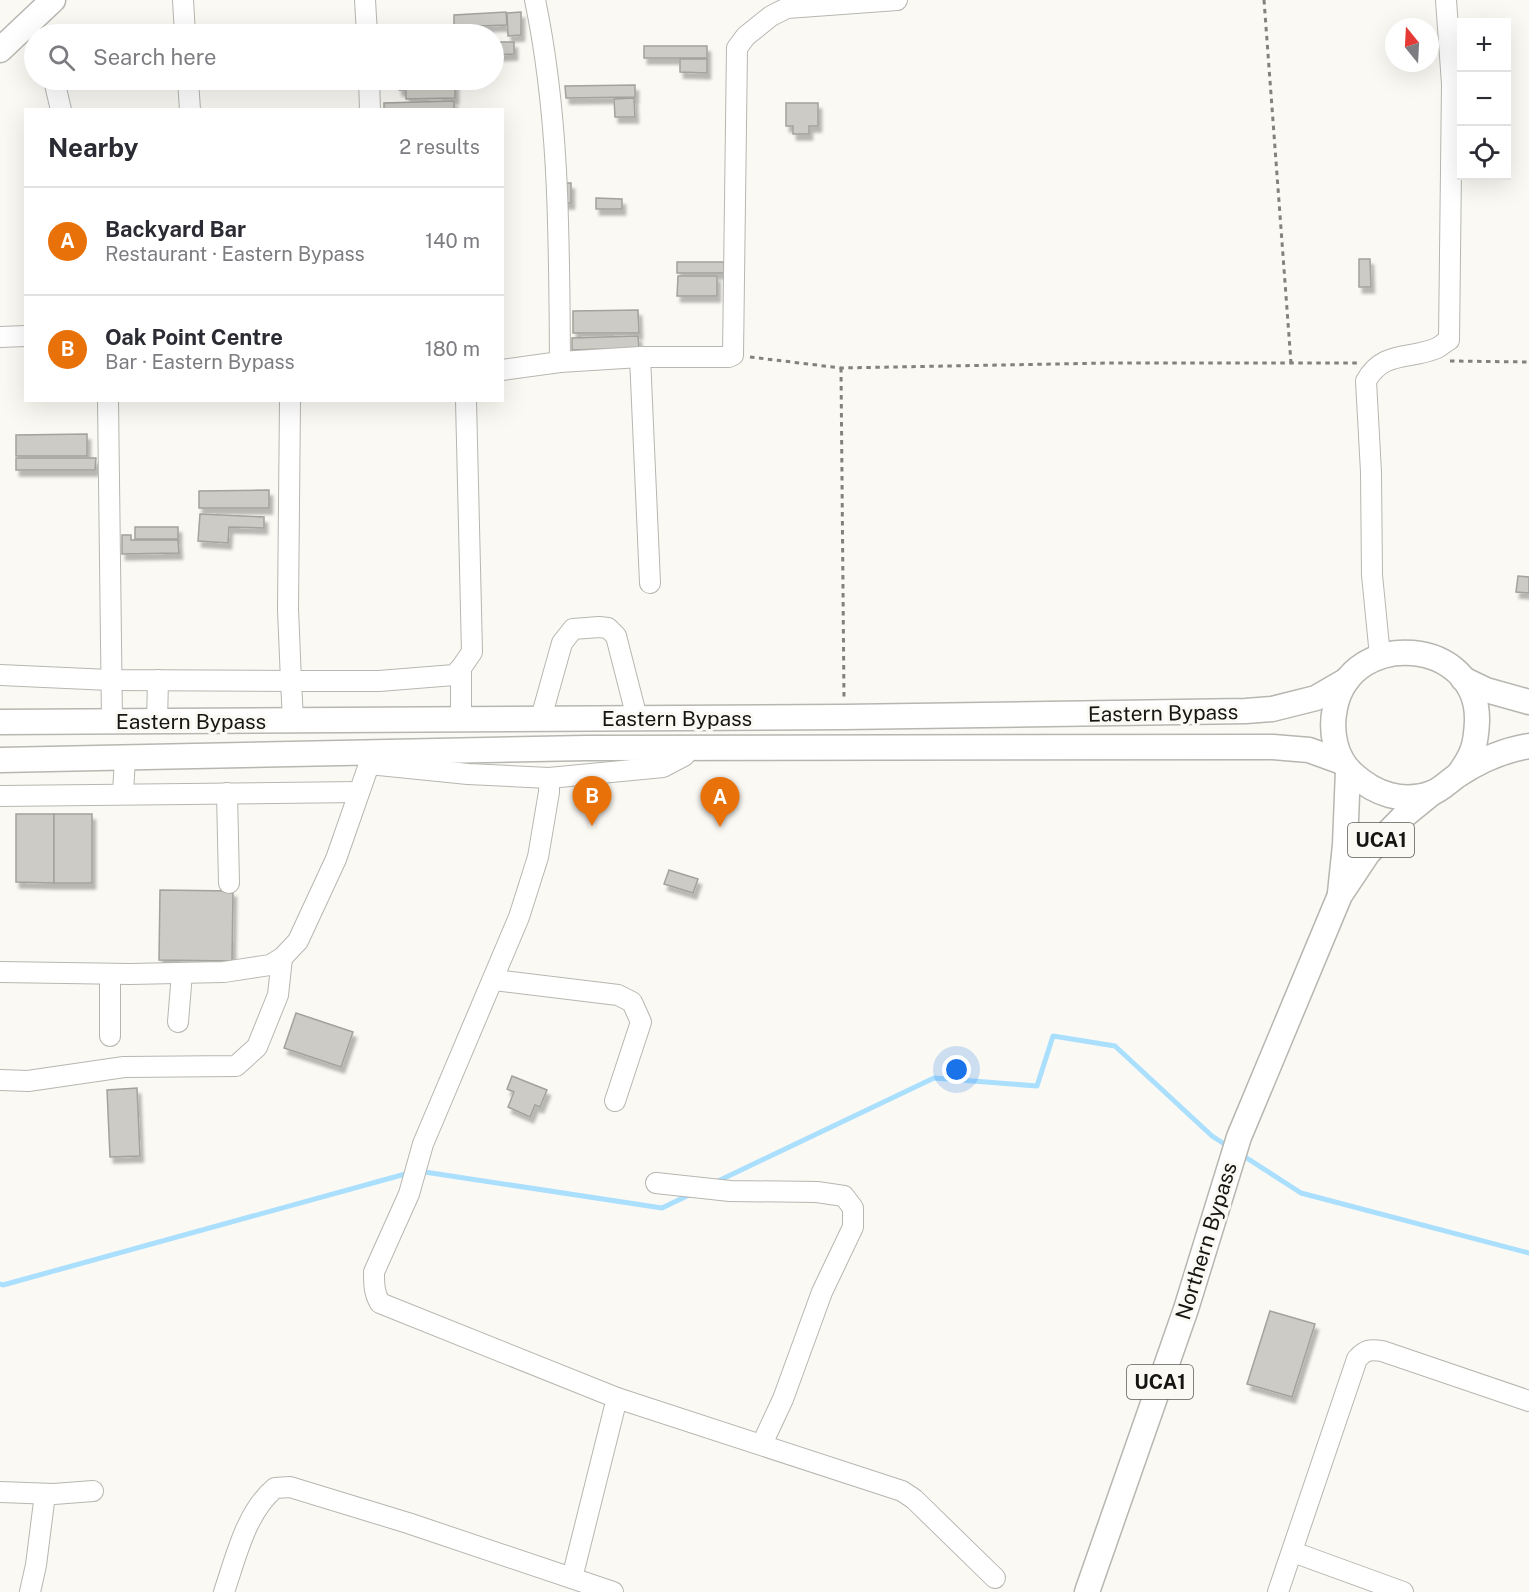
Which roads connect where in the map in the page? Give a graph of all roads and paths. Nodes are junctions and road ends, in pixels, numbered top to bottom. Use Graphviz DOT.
graph roads {
  1 [pos="53,0"];
  2 [pos="183,0"];
  3 [pos="365,0"];
  4 [pos="535,0"];
  5 [pos="897,0"];
  6 [pos="1264,0"];
  7 [pos="1446,0"];
  8 [pos="867,1"];
  9 [pos="39,24"];
  10 [pos="184,24"];
  11 [pos="366,24"];
  12 [pos="24,35"];
  13 [pos="0,50"];
  14 [pos="56,90"];
  15 [pos="189,90"];
  16 [pos="369,90"];
  17 [pos="61,108"];
  18 [pos="190,108"];
  19 [pos="370,108"];
  20 [pos="24,336"];
  21 [pos="0,337"];
  22 [pos="733,355"];
  23 [pos="640,357"];
  24 [pos="1443,360"];
  25 [pos="560,362"];
  26 [pos="1529,362"];
  27 [pos="1291,363"];
  28 [pos="1380,363"];
  29 [pos="841,368"];
  30 [pos="504,370"];
  31 [pos="108,402"];
  32 [pos="290,402"];
  33 [pos="466,402"];
  34 [pos="650,583"];
  35 [pos="1380,656"];
  36 [pos="461,668"];
  37 [pos="0,675"];
  38 [pos="1463,679"];
  39 [pos="110,680"];
  40 [pos="158,680"];
  41 [pos="1347,680"];
  42 [pos="291,681"];
  43 [pos="1529,702"];
  44 [pos="844,717"];
  45 [pos="541,718"];
  46 [pos="637,718"];
  47 [pos="461,719"];
  48 [pos="293,720"];
  49 [pos="112,721"];
  50 [pos="157,721"];
  51 [pos="0,722"];
  52 [pos="1529,746"];
  53 [pos="691,748"];
  54 [pos="125,757"];
  55 [pos="371,758"];
  56 [pos="0,760"];
  57 [pos="1345,766"];
  58 [pos="1458,775"];
  59 [pos="549,778"];
  60 [pos="359,792"];
  61 [pos="227,793"];
  62 [pos="1432,793"];
  63 [pos="123,794"];
  64 [pos="0,796"];
  65 [pos="229,883"];
  66 [pos="1340,895"];
  67 [pos="282,958"];
  68 [pos="0,972"];
  69 [pos="182,973"];
  70 [pos="110,974"];
  71 [pos="494,980"];
  72 [pos="178,1022"];
  73 [pos="110,1036"];
  74 [pos="0,1080"];
  75 [pos="615,1101"];
  76 [pos="656,1183"];
  77 [pos="617,1398"];
  78 [pos="1529,1401"];
  79 [pos="762,1444"];
  80 [pos="93,1491"];
  81 [pos="0,1492"];
  82 [pos="45,1494"];
  83 [pos="1293,1552"];
  84 [pos="572,1578"];
  85 [pos="994,1578"];
  86 [pos="30,1592"];
  87 [pos="224,1592"];
  88 [pos="613,1592"];
  89 [pos="1087,1592"];
  90 [pos="1278,1592"];
  91 [pos="1403,1592"];
  1 -- 9 [label="main road"];
  2 -- 10 [label="street"];
  3 -- 11 [label="street"];
  4 -- 25 [label="street"];
  5 -- 8 [label="street"];
  6 -- 27 [label="path"];
  7 -- 28 [label="street"];
  8 -- 22 [label="street"];
  12 -- 13 [label="main road"];
  14 -- 17 [label="street"];
  15 -- 18 [label="street"];
  16 -- 19 [label="street"];
  20 -- 21 [label="street"];
  22 -- 23 [label="street"];
  22 -- 29 [label="path"];
  23 -- 25 [label="street"];
  23 -- 34 [label="street"];
  24 -- 26 [label="path"];
  25 -- 30 [label="street"];
  27 -- 28 [label="path"];
  27 -- 29 [label="path"];
  28 -- 35 [label="street"];
  29 -- 44 [label="path"];
  31 -- 39 [label="street"];
  32 -- 42 [label="street"];
  33 -- 36 [label="street"];
  35 -- 38 [label="main road, Eastern Bypass"];
  35 -- 41 [label="main road, Eastern Bypass"];
  36 -- 42 [label="street"];
  36 -- 47 [label="street"];
  37 -- 39 [label="street"];
  38 -- 43 [label="main road, Eastern Bypass"];
  38 -- 58 [label="main road, Eastern Bypass"];
  39 -- 40 [label="street"];
  39 -- 49 [label="street"];
  40 -- 42 [label="street"];
  40 -- 50 [label="street"];
  41 -- 44 [label="main road, Eastern Bypass"];
  41 -- 57 [label="main road, Eastern Bypass"];
  42 -- 48 [label="street"];
  44 -- 46 [label="main road, Eastern Bypass"];
  45 -- 46 [label="main road, Eastern Bypass"];
  45 -- 46 [label="street"];
  45 -- 47 [label="main road, Eastern Bypass"];
  47 -- 48 [label="main road, Eastern Bypass"];
  48 -- 50 [label="main road, Eastern Bypass"];
  49 -- 50 [label="main road, Eastern Bypass"];
  49 -- 51 [label="main road, Eastern Bypass"];
  52 -- 58 [label="main road, Eastern Bypass"];
  53 -- 55 [label="main road, Eastern Bypass"];
  53 -- 57 [label="main road, Eastern Bypass"];
  53 -- 59 [label="street"];
  54 -- 55 [label="main road, Eastern Bypass"];
  54 -- 56 [label="main road, Eastern Bypass"];
  54 -- 63 [label="street"];
  55 -- 59 [label="street"];
  55 -- 60 [label="street"];
  57 -- 62 [label="main road, Eastern Bypass"];
  57 -- 66 [label="main road, UCA1"];
  58 -- 62 [label="main road, Eastern Bypass"];
  59 -- 71 [label="street"];
  60 -- 61 [label="street"];
  60 -- 67 [label="street"];
  61 -- 63 [label="street"];
  61 -- 65 [label="street"];
  62 -- 66 [label="main road, UCA1"];
  63 -- 64 [label="street"];
  66 -- 89 [label="main road, Northern Bypass / UCA1"];
  67 -- 69 [label="street"];
  67 -- 74 [label="street"];
  68 -- 70 [label="street"];
  69 -- 70 [label="street"];
  69 -- 72 [label="street"];
  70 -- 73 [label="street"];
  71 -- 75 [label="street"];
  71 -- 77 [label="street"];
  76 -- 79 [label="street"];
  77 -- 79 [label="street"];
  77 -- 84 [label="street"];
  78 -- 83 [label="street"];
  79 -- 85 [label="street"];
  80 -- 82 [label="street"];
  81 -- 82 [label="street"];
  82 -- 86 [label="street"];
  83 -- 90 [label="street"];
  83 -- 91 [label="street"];
  84 -- 87 [label="street"];
  84 -- 88 [label="street"];
}
